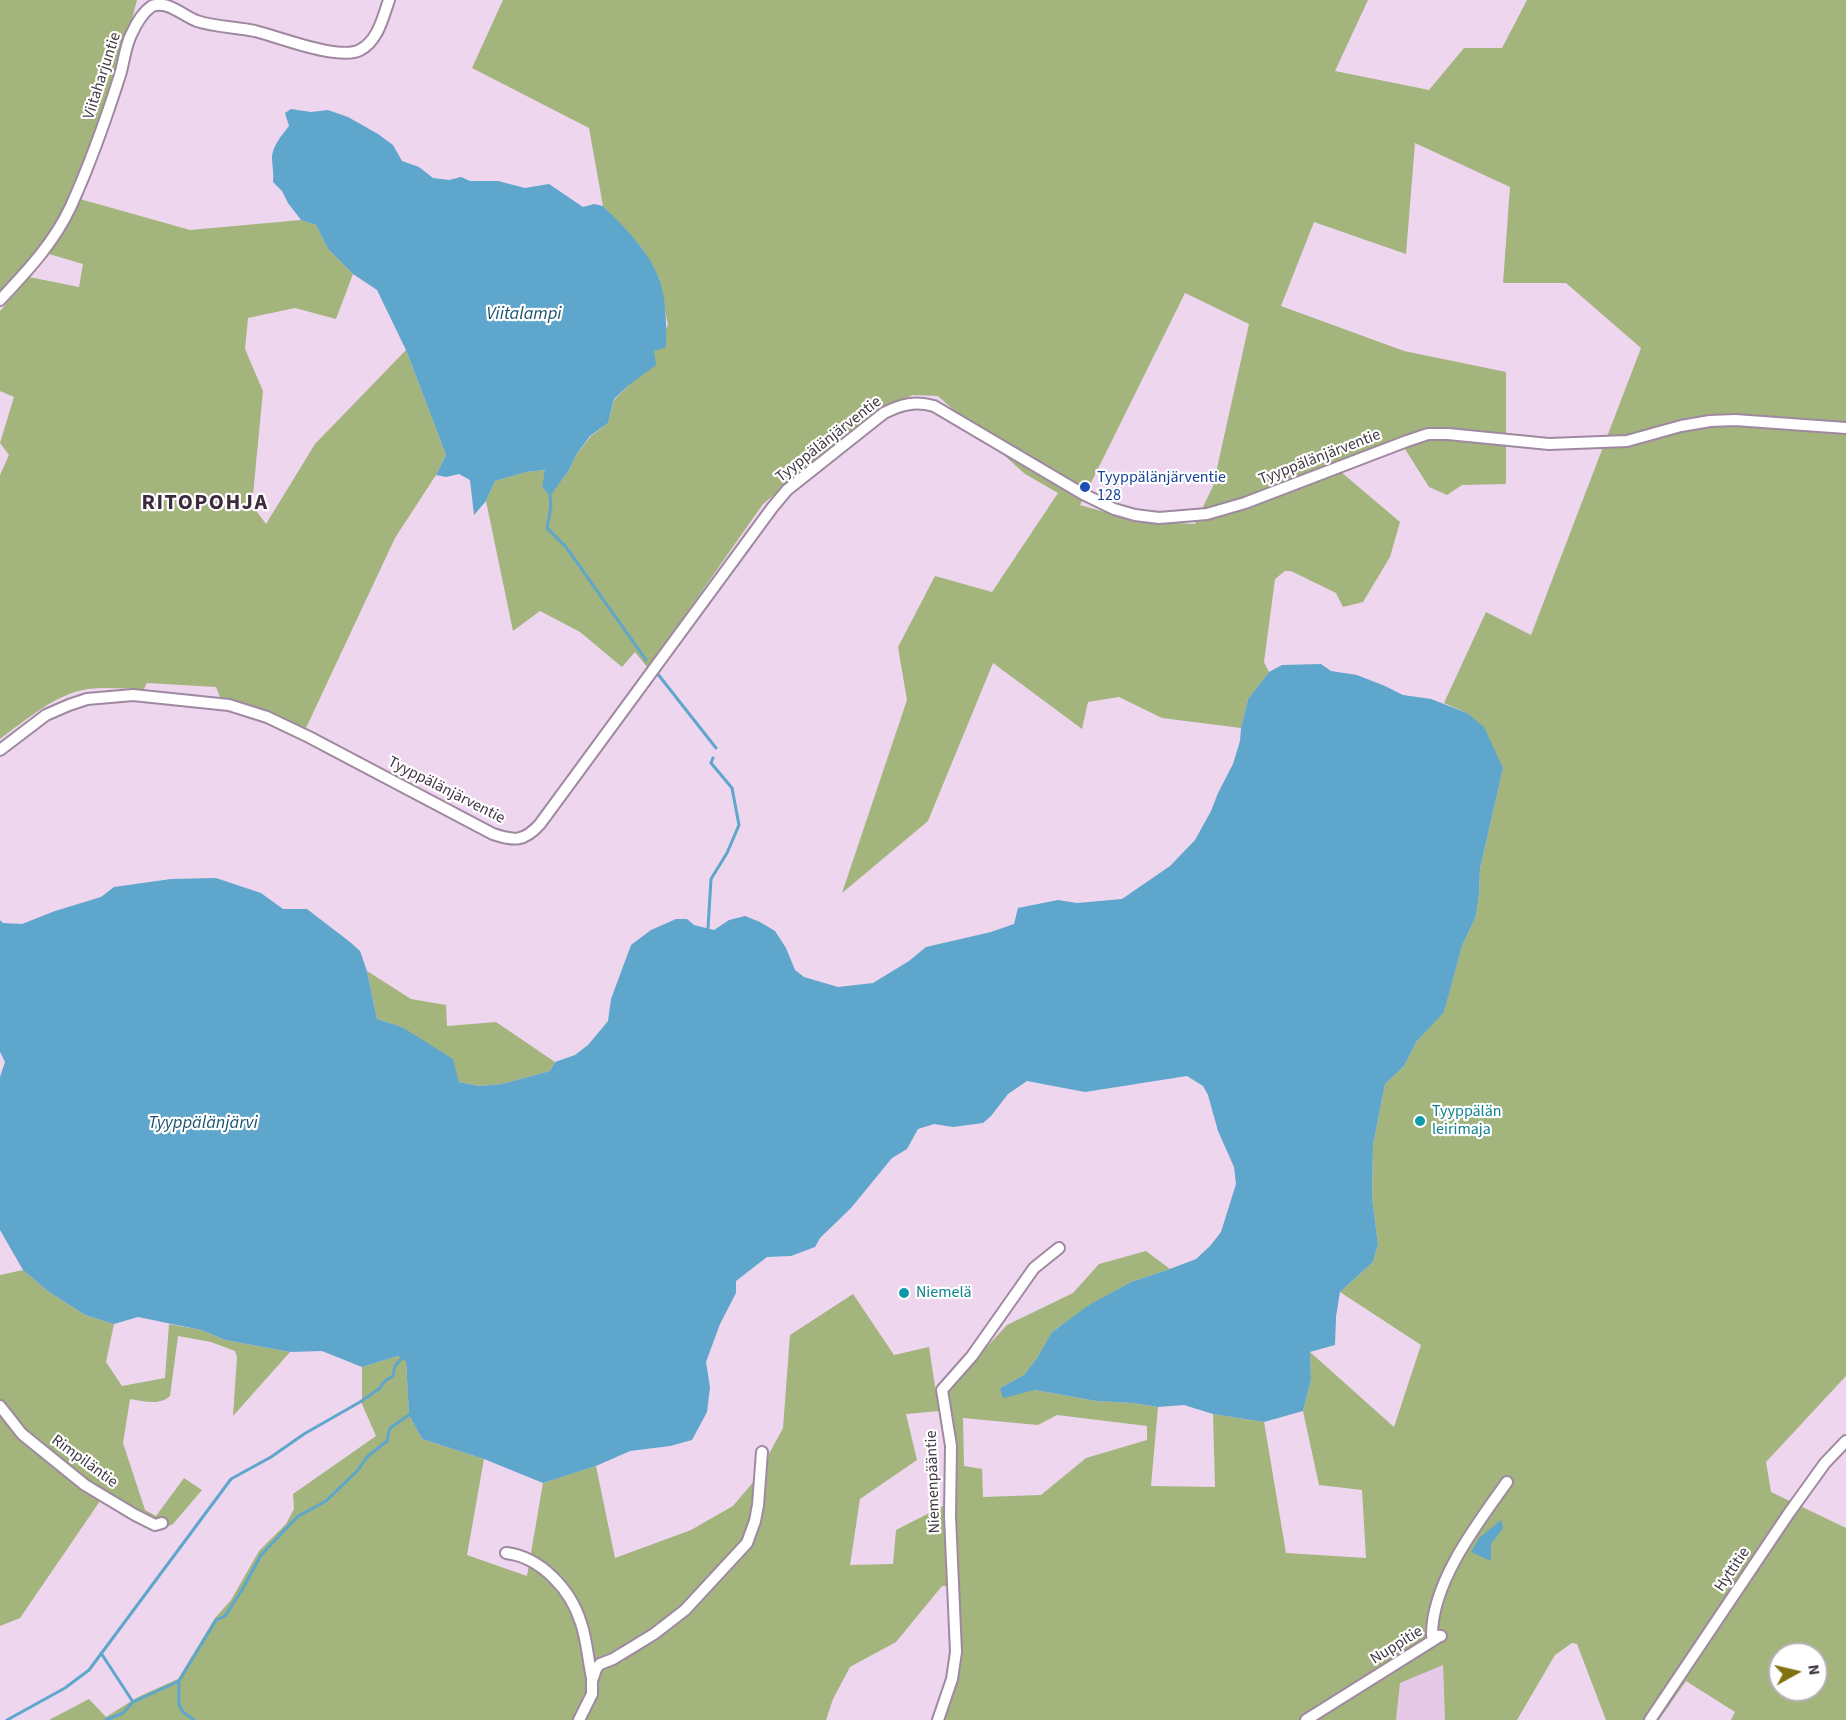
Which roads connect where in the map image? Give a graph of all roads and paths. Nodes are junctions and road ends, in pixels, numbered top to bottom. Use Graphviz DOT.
graph roads {
  1 [pos="389,0"];
  2 [pos="0,300"];
  3 [pos="1846,429"];
  4 [pos="0,750"];
  5 [pos="1059,1248"];
  6 [pos="0,1406"];
  7 [pos="1846,1441"];
  8 [pos="762,1452"];
  9 [pos="1508,1482"];
  10 [pos="162,1523"];
  11 [pos="506,1553"];
  12 [pos="592,1681"];
  13 [pos="579,1720"];
  14 [pos="938,1720"];
  15 [pos="1306,1720"];
  16 [pos="1650,1720"];
  1 -- 2 [label="street, Viitaharjuntie"];
  3 -- 4 [label="street, Tyyppälänjärventie"];
  5 -- 14 [label="street, Niemenpääntie"];
  6 -- 10 [label="street, Rimpiläntie"];
  7 -- 16 [label="street, Hyttitie"];
  8 -- 12 [label="street"];
  9 -- 15 [label="street, Nuppitie"];
  11 -- 12 [label="street"];
  12 -- 13 [label="street"];
}
